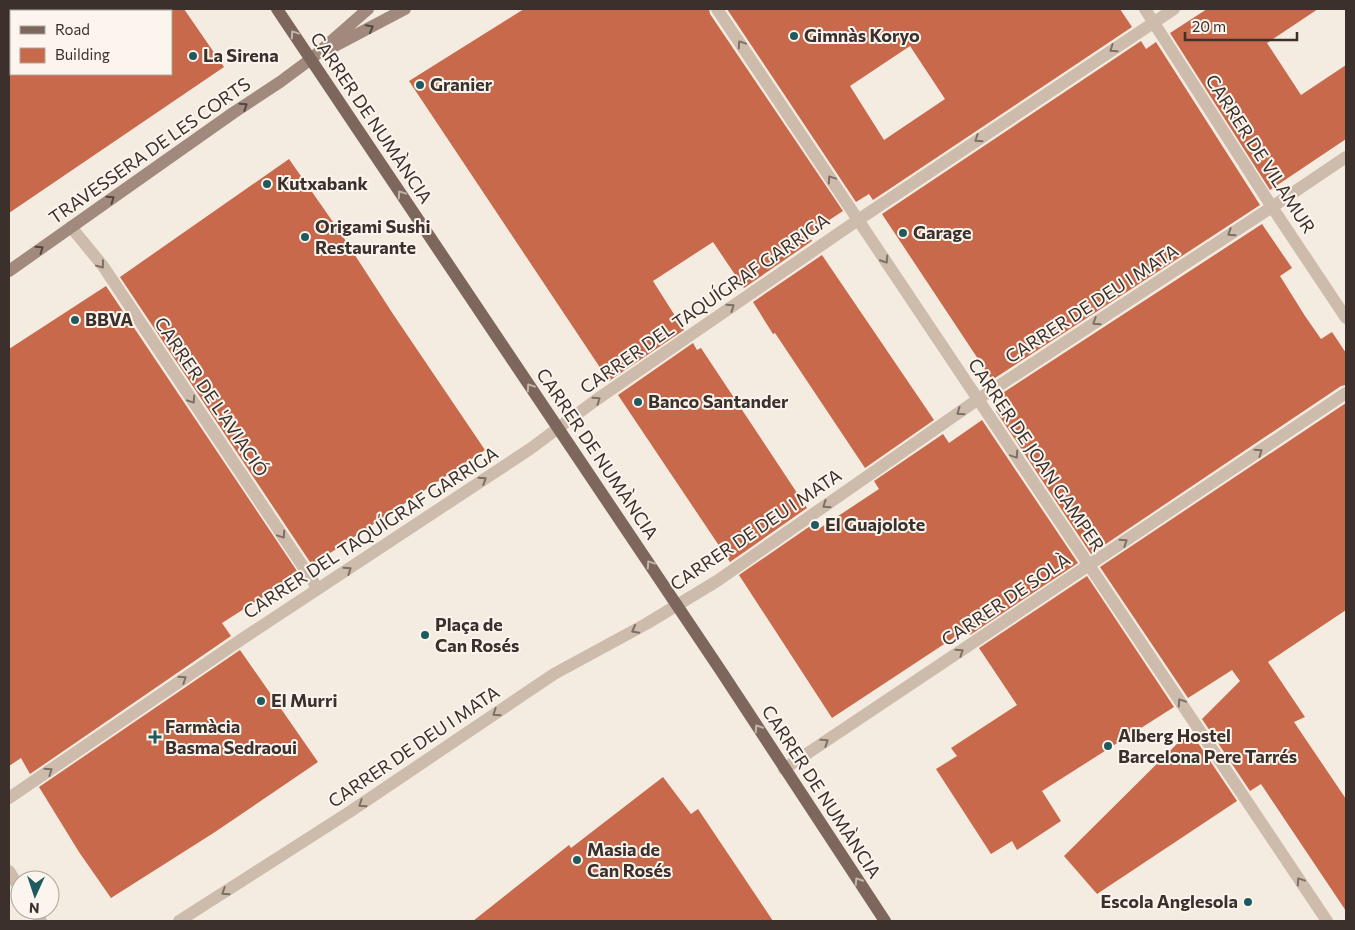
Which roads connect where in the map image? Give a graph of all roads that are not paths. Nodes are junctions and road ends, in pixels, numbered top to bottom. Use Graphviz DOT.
graph roads {
  1 [pos="277,9"];
  2 [pos="368,9"];
  3 [pos="405,9"];
  4 [pos="717,9"];
  5 [pos="1145,9"];
  6 [pos="1174,9"];
  7 [pos="1154,22"];
  8 [pos="311,59"];
  9 [pos="1346,157"];
  10 [pos="1272,207"];
  11 [pos="858,220"];
  12 [pos="71,226"];
  13 [pos="9,271"];
  14 [pos="1346,318"];
  15 [pos="1346,393"];
  16 [pos="977,400"];
  17 [pos="558,428"];
  18 [pos="1090,565"];
  19 [pos="318,589"];
  20 [pos="677,605"];
  21 [pos="784,769"];
  22 [pos="9,798"];
  23 [pos="179,921"];
  24 [pos="885,921"];
  25 [pos="1327,921"];
  8 -- 1 [label="main road, CARRER DE NUMÀNCIA, one-way"];
  2 -- 8 [label="main road, TRAVESSERA DE LES CORTS"];
  8 -- 3 [label="main road, TRAVESSERA DE LES CORTS, one-way"];
  11 -- 4 [label="street, CARRER DE JOAN GAMPER, one-way"];
  5 -- 7 [label="street, CARRER DE VILAMUR"];
  6 -- 7 [label="street, CARRER DEL TAQUÍGRAF GARRIGA"];
  7 -- 10 [label="street, CARRER DE VILAMUR"];
  7 -- 11 [label="street, CARRER DEL TAQUÍGRAF GARRIGA, one-way"];
  12 -- 8 [label="main road, TRAVESSERA DE LES CORTS, one-way"];
  17 -- 8 [label="main road, CARRER DE NUMÀNCIA, one-way"];
  9 -- 10 [label="street, CARRER DE DEU I MATA"];
  10 -- 14 [label="street, CARRER DE VILAMUR"];
  10 -- 16 [label="street, CARRER DE DEU I MATA, one-way"];
  11 -- 16 [label="street, CARRER DE JOAN GAMPER, one-way"];
  17 -- 11 [label="street, CARRER DEL TAQUÍGRAF GARRIGA, one-way"];
  13 -- 12 [label="main road, TRAVESSERA DE LES CORTS, one-way"];
  12 -- 19 [label="street, CARRER DE L'AVIACIÓ, one-way"];
  18 -- 15 [label="street, CARRER DE SOLÀ, one-way"];
  16 -- 18 [label="street, CARRER DE JOAN GAMPER, one-way"];
  16 -- 20 [label="street, CARRER DE DEU I MATA, one-way"];
  19 -- 17 [label="street, CARRER DEL TAQUÍGRAF GARRIGA, one-way"];
  20 -- 17 [label="main road, CARRER DE NUMÀNCIA, one-way"];
  21 -- 18 [label="street, CARRER DE SOLÀ, one-way"];
  25 -- 18 [label="street, CARRER DE JOAN GAMPER, one-way"];
  22 -- 19 [label="street, CARRER DEL TAQUÍGRAF GARRIGA, one-way"];
  21 -- 20 [label="main road, CARRER DE NUMÀNCIA, one-way"];
  20 -- 23 [label="street, CARRER DE DEU I MATA, one-way"];
  24 -- 21 [label="main road, CARRER DE NUMÀNCIA, one-way"];
}
